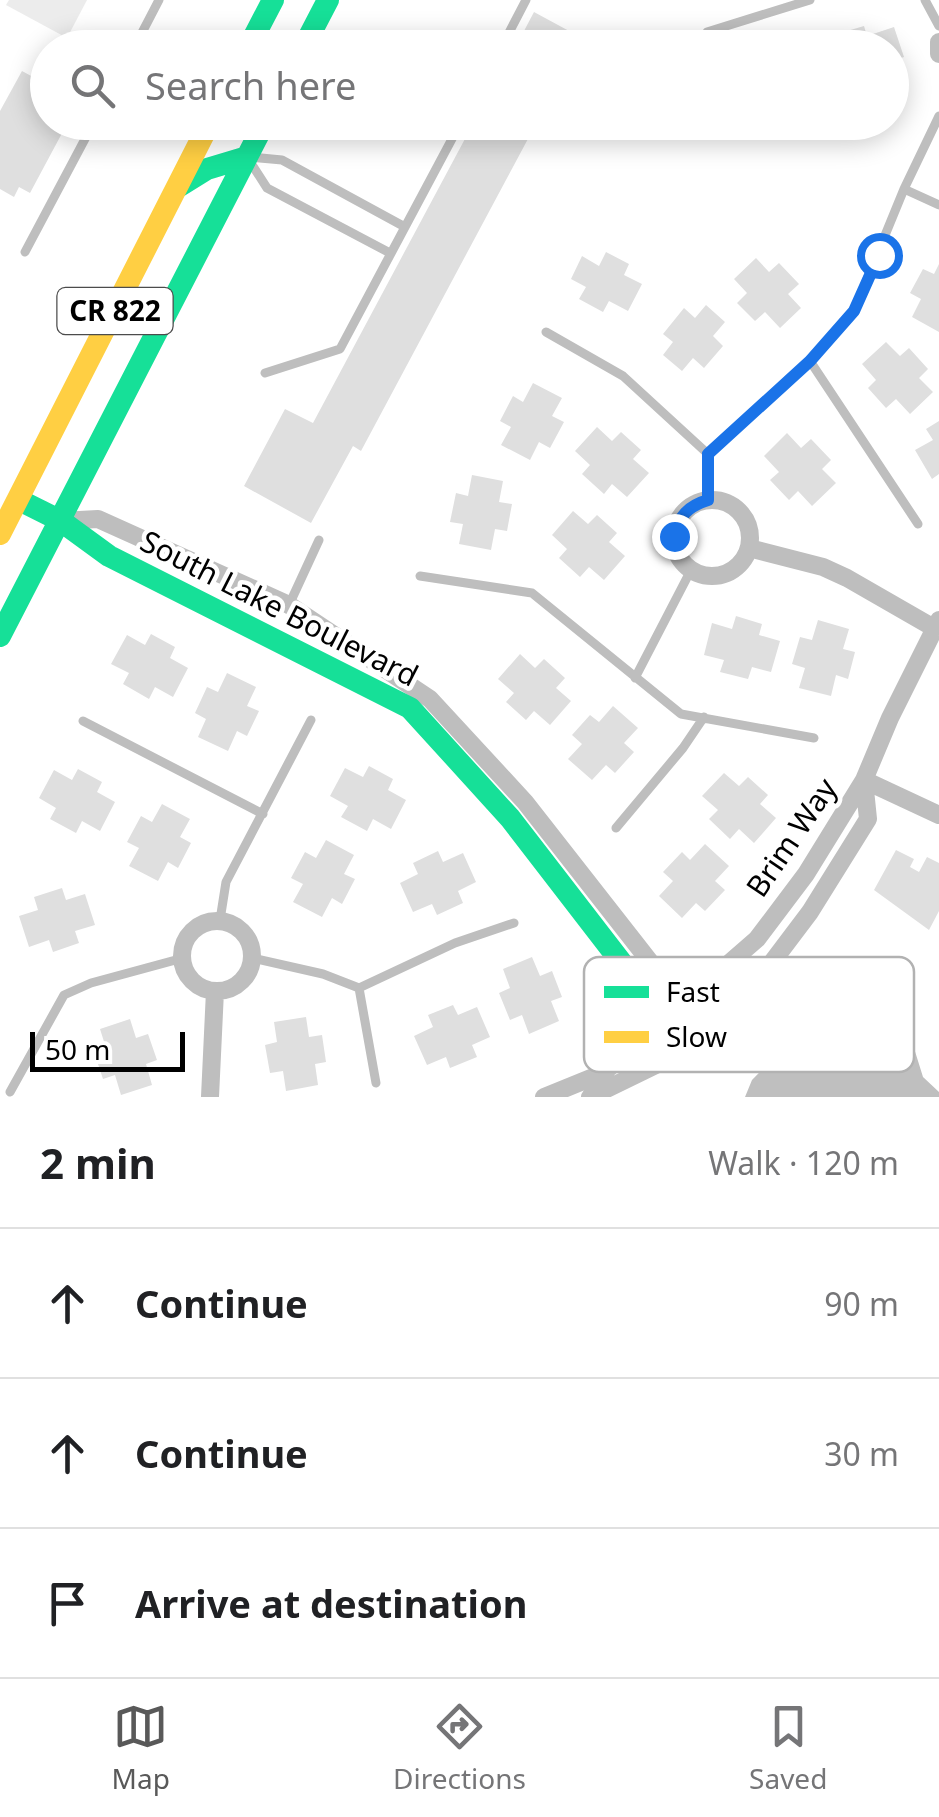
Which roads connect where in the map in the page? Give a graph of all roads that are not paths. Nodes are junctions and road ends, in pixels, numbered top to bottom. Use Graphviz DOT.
graph roads {
  1 [pos="160,0"];
  2 [pos="272,0"];
  3 [pos="328,0"];
  4 [pos="526,0"];
  5 [pos="810,0"];
  6 [pos="926,0"];
  7 [pos="939,26"];
  8 [pos="144,30"];
  9 [pos="257,30"];
  10 [pos="312,30"];
  11 [pos="510,30"];
  12 [pos="713,30"];
  13 [pos="939,42"];
  14 [pos="939,54"];
  15 [pos="939,116"];
  16 [pos="84,140"];
  17 [pos="202,140"];
  18 [pos="245,140"];
  19 [pos="256,140"];
  20 [pos="450,140"];
  21 [pos="247,157"];
  22 [pos="178,187"];
  23 [pos="904,189"];
  24 [pos="939,206"];
  25 [pos="404,227"];
  26 [pos="25,252"];
  27 [pos="390,253"];
  28 [pos="546,332"];
  29 [pos="810,361"];
  30 [pos="265,373"];
  31 [pos="708,454"];
  32 [pos="18,500"];
  33 [pos="708,500"];
  34 [pos="61,522"];
  35 [pos="918,524"];
  36 [pos="0,534"];
  37 [pos="319,540"];
  38 [pos="749,548"];
  39 [pos="691,570"];
  40 [pos="420,576"];
  41 [pos="289,604"];
  42 [pos="936,624"];
  43 [pos="0,636"];
  44 [pos="635,678"];
  45 [pos="704,717"];
  46 [pos="312,720"];
  47 [pos="83,721"];
  48 [pos="814,738"];
  49 [pos="864,780"];
  50 [pos="264,814"];
  51 [pos="939,815"];
  52 [pos="616,828"];
  53 [pos="220,920"];
  54 [pos="514,923"];
  55 [pos="614,957"];
  56 [pos="646,957"];
  57 [pos="737,957"];
  58 [pos="776,957"];
  59 [pos="183,958"];
  60 [pos="252,958"];
  61 [pos="359,988"];
  62 [pos="215,991"];
  63 [pos="603,1072"];
  64 [pos="642,1072"];
  65 [pos="376,1083"];
  66 [pos="10,1092"];
  67 [pos="210,1097"];
  68 [pos="544,1097"];
  69 [pos="590,1097"];
  1 -- 8 [label="lane"];
  2 -- 9 [label="main road"];
  3 -- 10 [label="main road"];
  4 -- 11 [label="lane"];
  5 -- 12 [label="lane"];
  6 -- 7 [label="lane"];
  13 -- 14 [label="street"];
  15 -- 23 [label="lane"];
  16 -- 26 [label="lane"];
  17 -- 22 [label="main road, CR 822"];
  18 -- 21 [label="main road"];
  19 -- 21 [label="main road, CR 822"];
  20 -- 25 [label="lane"];
  21 -- 22 [label="main road"];
  21 -- 25 [label="lane"];
  21 -- 27 [label="lane"];
  21 -- 34 [label="main road, CR 822"];
  22 -- 32 [label="main road, CR 822"];
  23 -- 24 [label="lane"];
  23 -- 29 [label="lane"];
  25 -- 27 [label="lane"];
  27 -- 30 [label="lane"];
  28 -- 31 [label="lane"];
  29 -- 31 [label="lane"];
  29 -- 35 [label="lane"];
  31 -- 33 [label="lane"];
  32 -- 34 [label="main road, South Lake Boulevard"];
  32 -- 36 [label="main road, CR 822"];
  33 -- 38 [label="street"];
  33 -- 39 [label="street"];
  34 -- 41 [label="street, South Lake Boulevard"];
  34 -- 43 [label="main road, CR 822"];
  34 -- 55 [label="main road, South Lake Boulevard"];
  37 -- 41 [label="lane"];
  38 -- 39 [label="street"];
  38 -- 42 [label="street"];
  39 -- 44 [label="lane"];
  40 -- 44 [label="lane"];
  41 -- 56 [label="street, South Lake Boulevard"];
  42 -- 49 [label="street"];
  44 -- 45 [label="lane"];
  45 -- 48 [label="lane"];
  45 -- 52 [label="lane"];
  46 -- 50 [label="lane"];
  47 -- 50 [label="lane"];
  49 -- 51 [label="street"];
  49 -- 57 [label="street, Brim Way"];
  49 -- 58 [label="street, Brim Way"];
  50 -- 53 [label="lane"];
  53 -- 59 [label="street"];
  53 -- 60 [label="street"];
  54 -- 61 [label="lane"];
  59 -- 62 [label="street"];
  59 -- 66 [label="lane"];
  60 -- 61 [label="lane"];
  60 -- 62 [label="street"];
  61 -- 65 [label="lane"];
  62 -- 67 [label="street"];
  63 -- 68 [label="street, Brim Way"];
  64 -- 69 [label="street, Brim Way"];
}
